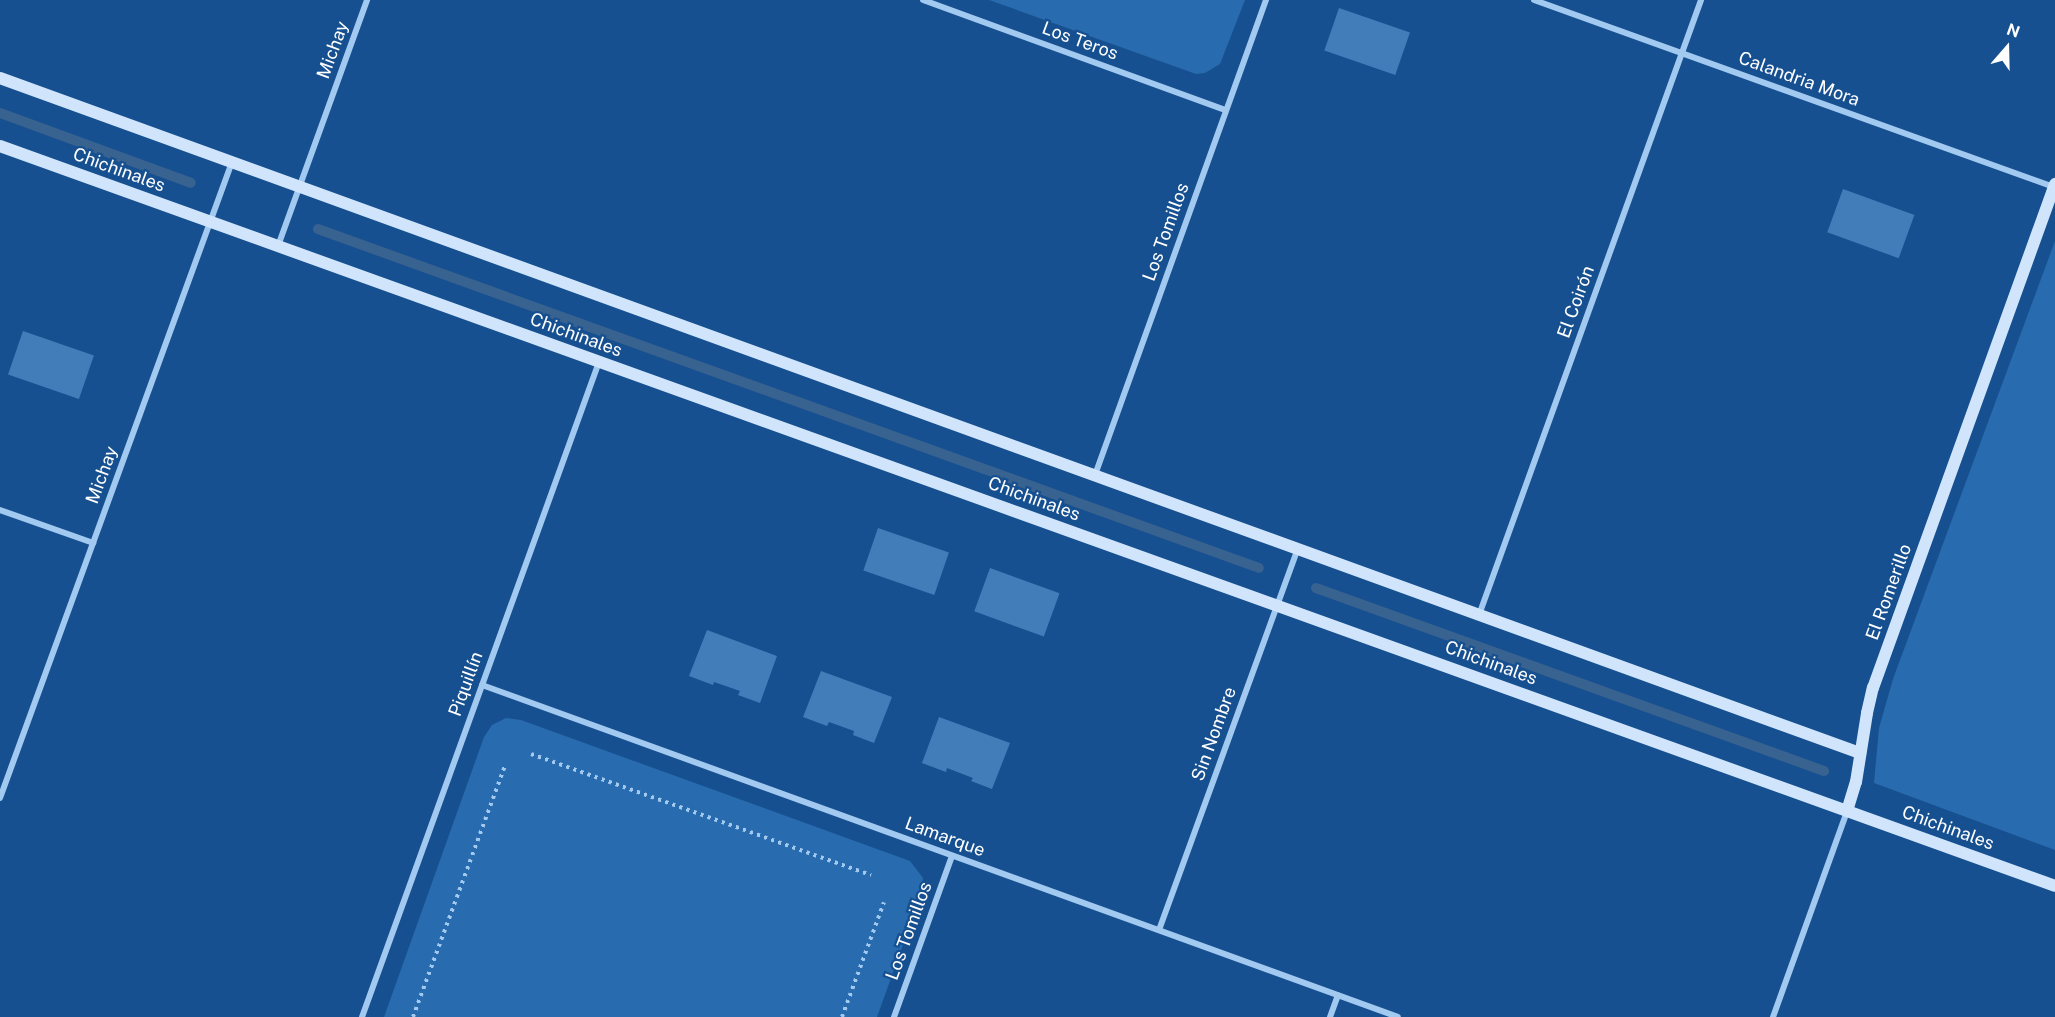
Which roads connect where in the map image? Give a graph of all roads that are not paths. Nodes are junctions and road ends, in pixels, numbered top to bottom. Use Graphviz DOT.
graph roads {
  1 [pos="367,0"];
  2 [pos="923,0"];
  3 [pos="1266,0"];
  4 [pos="1534,0"];
  5 [pos="1701,0"];
  6 [pos="1682,53"];
  7 [pos="0,78"];
  8 [pos="1226,110"];
  9 [pos="0,146"];
  10 [pos="232,162"];
  11 [pos="2054,185"];
  12 [pos="300,186"];
  13 [pos="210,222"];
  14 [pos="278,246"];
  15 [pos="599,362"];
  16 [pos="1095,475"];
  17 [pos="0,510"];
  18 [pos="93,543"];
  19 [pos="1298,549"];
  20 [pos="1277,606"];
  21 [pos="1479,615"];
  22 [pos="482,685"];
  23 [pos="1860,753"];
  24 [pos="0,798"];
  25 [pos="1847,811"];
  26 [pos="952,856"];
  27 [pos="2055,886"];
  28 [pos="1159,930"];
  29 [pos="1338,995"];
  30 [pos="363,1017"];
  31 [pos="894,1017"];
  32 [pos="1330,1017"];
  33 [pos="1398,1017"];
  34 [pos="1773,1017"];
  1 -- 12 [label="street, Michay"];
  2 -- 8 [label="street, Los Teros"];
  3 -- 8 [label="street, Los Tomillos"];
  4 -- 6 [label="street, Calandria Mora"];
  5 -- 6 [label="street, El Coirón"];
  6 -- 11 [label="street, Calandria Mora"];
  6 -- 21 [label="street, El Coirón"];
  7 -- 10 [label="street"];
  8 -- 16 [label="street, Los Tomillos"];
  9 -- 13 [label="street, Chichinales"];
  10 -- 12 [label="street"];
  10 -- 13 [label="street, Michay"];
  11 -- 23 [label="street, El Romerillo"];
  12 -- 14 [label="street, Michay"];
  12 -- 16 [label="street"];
  13 -- 14 [label="street, Chichinales"];
  13 -- 18 [label="street, Michay"];
  14 -- 15 [label="street, Chichinales"];
  15 -- 20 [label="street, Chichinales"];
  15 -- 22 [label="street, Piquillín"];
  16 -- 19 [label="street"];
  17 -- 18 [label="street"];
  18 -- 24 [label="street, Michay"];
  19 -- 20 [label="street, Sin Nombre"];
  19 -- 21 [label="street"];
  20 -- 25 [label="street, Chichinales"];
  20 -- 28 [label="street, Sin Nombre"];
  21 -- 23 [label="street"];
  22 -- 26 [label="street, Lamarque"];
  22 -- 30 [label="street, Piquillín"];
  23 -- 25 [label="street, El Romerillo"];
  25 -- 27 [label="street, Chichinales"];
  25 -- 34 [label="street, El Romerillo"];
  26 -- 28 [label="street, Lamarque"];
  26 -- 31 [label="street, Los Tomillos"];
  28 -- 29 [label="street, Lamarque"];
  29 -- 32 [label="street"];
  29 -- 33 [label="street, Lamarque"];
}
